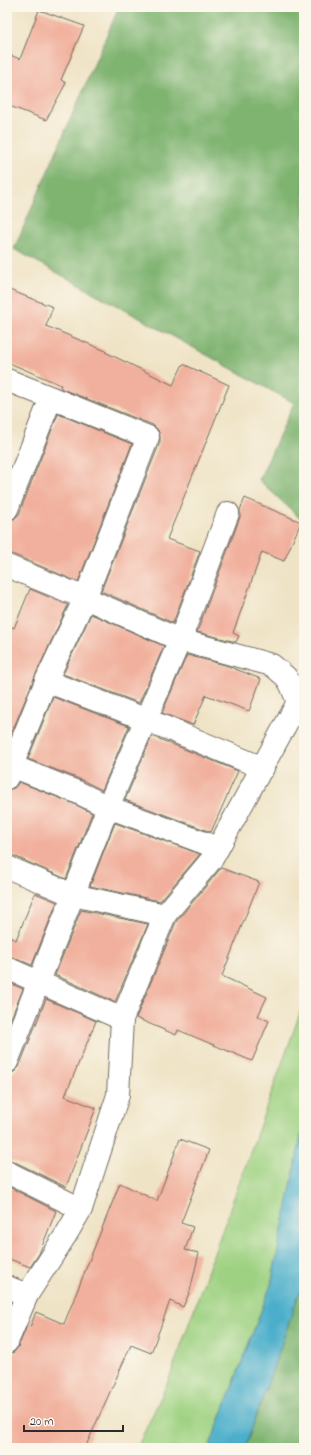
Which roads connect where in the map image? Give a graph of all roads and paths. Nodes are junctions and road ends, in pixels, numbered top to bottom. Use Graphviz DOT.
graph roads {
  1 [pos="7,380"];
  2 [pos="51,398"];
  3 [pos="7,509"];
  4 [pos="228,513"];
  5 [pos="7,566"];
  6 [pos="85,598"];
  7 [pos="180,640"];
  8 [pos="46,681"];
  9 [pos="145,719"];
  10 [pos="263,768"];
  11 [pos="8,769"];
  12 [pos="108,806"];
  13 [pos="218,848"];
  14 [pos="7,867"];
  15 [pos="73,895"];
  16 [pos="165,915"];
  17 [pos="7,968"];
  18 [pos="39,981"];
  19 [pos="122,1019"];
  20 [pos="7,1062"];
  21 [pos="7,1172"];
  22 [pos="81,1209"];
  23 [pos="17,1291"];
  24 [pos="7,1342"];
  1 -- 2 [label="street"];
  2 -- 3 [label="street"];
  2 -- 6 [label="street"];
  4 -- 7 [label="street"];
  5 -- 6 [label="street"];
  6 -- 7 [label="street"];
  6 -- 8 [label="street"];
  7 -- 9 [label="street"];
  7 -- 10 [label="street"];
  8 -- 9 [label="street"];
  8 -- 11 [label="street"];
  9 -- 10 [label="street"];
  9 -- 12 [label="street"];
  10 -- 13 [label="street"];
  11 -- 12 [label="street"];
  12 -- 13 [label="street"];
  12 -- 15 [label="street"];
  13 -- 16 [label="street"];
  14 -- 15 [label="street"];
  15 -- 16 [label="street"];
  15 -- 18 [label="street"];
  16 -- 19 [label="street"];
  17 -- 18 [label="street"];
  18 -- 19 [label="street"];
  18 -- 20 [label="street"];
  19 -- 22 [label="street"];
  21 -- 22 [label="street"];
  22 -- 23 [label="street"];
  23 -- 24 [label="street"];
}
